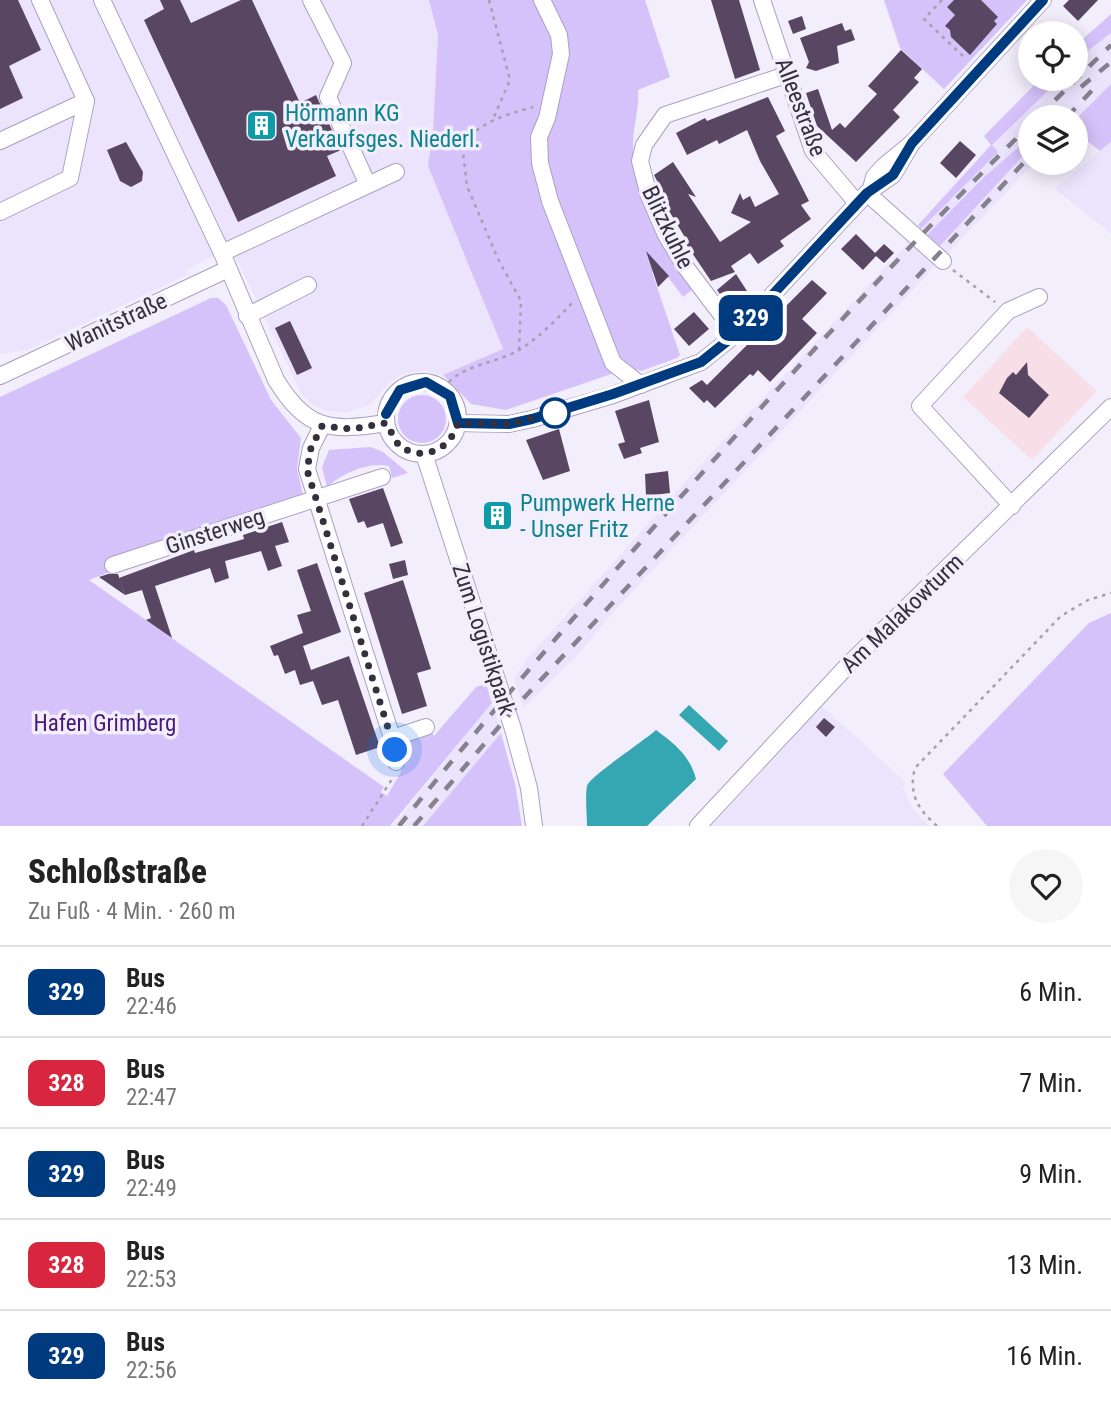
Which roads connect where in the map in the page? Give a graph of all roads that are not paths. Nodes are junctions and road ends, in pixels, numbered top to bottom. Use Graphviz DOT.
graph roads {
  1 [pos="40,0"];
  2 [pos="102,0"];
  3 [pos="311,0"];
  4 [pos="542,0"];
  5 [pos="762,0"];
  6 [pos="1043,0"];
  7 [pos="786,75"];
  8 [pos="86,101"];
  9 [pos="0,141"];
  10 [pos="396,172"];
  11 [pos="368,185"];
  12 [pos="865,195"];
  13 [pos="0,212"];
  14 [pos="222,253"];
  15 [pos="943,261"];
  16 [pos="226,270"];
  17 [pos="308,285"];
  18 [pos="1039,297"];
  19 [pos="247,316"];
  20 [pos="736,334"];
  21 [pos="2,374"];
  22 [pos="641,385"];
  23 [pos="1111,407"];
  24 [pos="386,423"];
  25 [pos="458,423"];
  26 [pos="322,426"];
  27 [pos="424,454"];
  28 [pos="382,477"];
  29 [pos="316,498"];
  30 [pos="1012,506"];
  31 [pos="113,565"];
  32 [pos="426,727"];
  33 [pos="392,738"];
  34 [pos="396,762"];
  35 [pos="534,826"];
  36 [pos="698,826"];
  1 -- 8 [label="street"];
  2 -- 14 [label="street"];
  3 -- 11 [label="street"];
  4 -- 22 [label="street"];
  5 -- 7 [label="street, Alleestraße"];
  6 -- 12 [label="street"];
  7 -- 12 [label="street, Alleestraße"];
  7 -- 20 [label="street, Blitzkuhle"];
  8 -- 9 [label="street"];
  8 -- 13 [label="street"];
  10 -- 11 [label="street"];
  11 -- 14 [label="street"];
  12 -- 15 [label="street, Alleestraße"];
  12 -- 20 [label="street"];
  14 -- 16 [label="street"];
  16 -- 19 [label="street"];
  16 -- 21 [label="street, Wanitstraße"];
  17 -- 19 [label="street"];
  18 -- 30 [label="street"];
  19 -- 26 [label="street"];
  20 -- 22 [label="street"];
  22 -- 25 [label="street"];
  23 -- 30 [label="street, Am Malakowturm"];
  24 -- 25 [label="street"];
  24 -- 26 [label="street"];
  24 -- 27 [label="street"];
  25 -- 27 [label="street"];
  26 -- 29 [label="street"];
  27 -- 35 [label="street, Zum Logistikpark"];
  28 -- 29 [label="street, Ginsterweg"];
  29 -- 31 [label="street, Ginsterweg"];
  29 -- 33 [label="street"];
  30 -- 36 [label="street, Am Malakowturm"];
  32 -- 33 [label="street"];
  33 -- 34 [label="street"];
}
